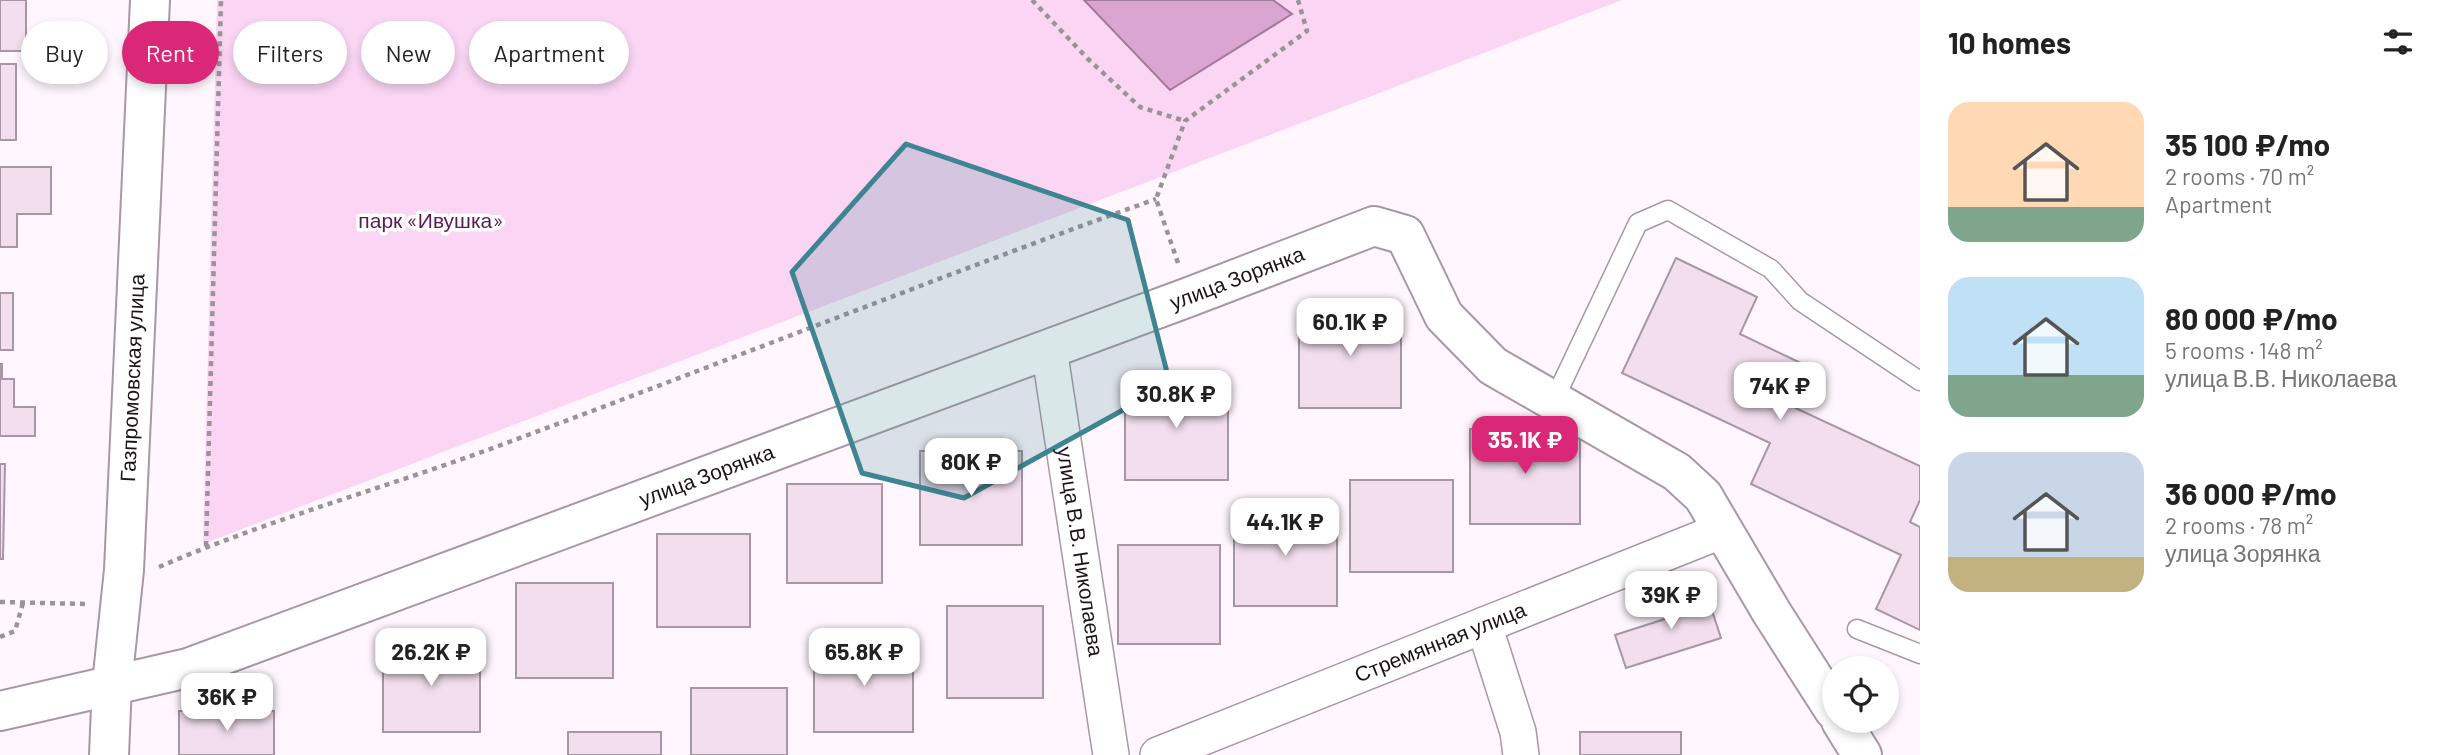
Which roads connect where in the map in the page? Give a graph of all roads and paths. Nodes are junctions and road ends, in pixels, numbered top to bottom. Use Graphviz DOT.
graph roads {
  1 [pos="150,0"];
  2 [pos="221,0"];
  3 [pos="1032,0"];
  4 [pos="1298,0"];
  5 [pos="1185,121"];
  6 [pos="1156,199"];
  7 [pos="1189,298"];
  8 [pos="1049,349"];
  9 [pos="1920,381"];
  10 [pos="1554,400"];
  11 [pos="1723,530"];
  12 [pos="23,603"];
  13 [pos="1484,625"];
  14 [pos="1857,629"];
  15 [pos="0,637"];
  16 [pos="1920,654"];
  17 [pos="112,684"];
  18 [pos="1822,691"];
  19 [pos="0,711"];
  20 [pos="1849,733"];
  21 [pos="109,755"];
  22 [pos="1111,755"];
  23 [pos="1158,755"];
  24 [pos="1521,755"];
  25 [pos="1863,755"];
  1 -- 17 [label="street, Газпромовская улица"];
  2 -- 6 [label="path"];
  3 -- 5 [label="path"];
  4 -- 5 [label="path"];
  5 -- 6 [label="path"];
  6 -- 7 [label="path"];
  7 -- 8 [label="street, улица Зорянка"];
  7 -- 10 [label="street, улица Зорянка"];
  8 -- 17 [label="street, улица Зорянка"];
  8 -- 22 [label="street, улица В.В. Николаева"];
  9 -- 10 [label="lane"];
  10 -- 11 [label="street"];
  11 -- 13 [label="street, Стремянная улица"];
  11 -- 18 [label="street"];
  12 -- 15 [label="path"];
  13 -- 23 [label="street, Стремянная улица"];
  13 -- 24 [label="street"];
  14 -- 16 [label="lane"];
  17 -- 19 [label="street, улица Зорянка"];
  17 -- 21 [label="street, Газпромовская улица"];
  20 -- 25 [label="street"];
}
